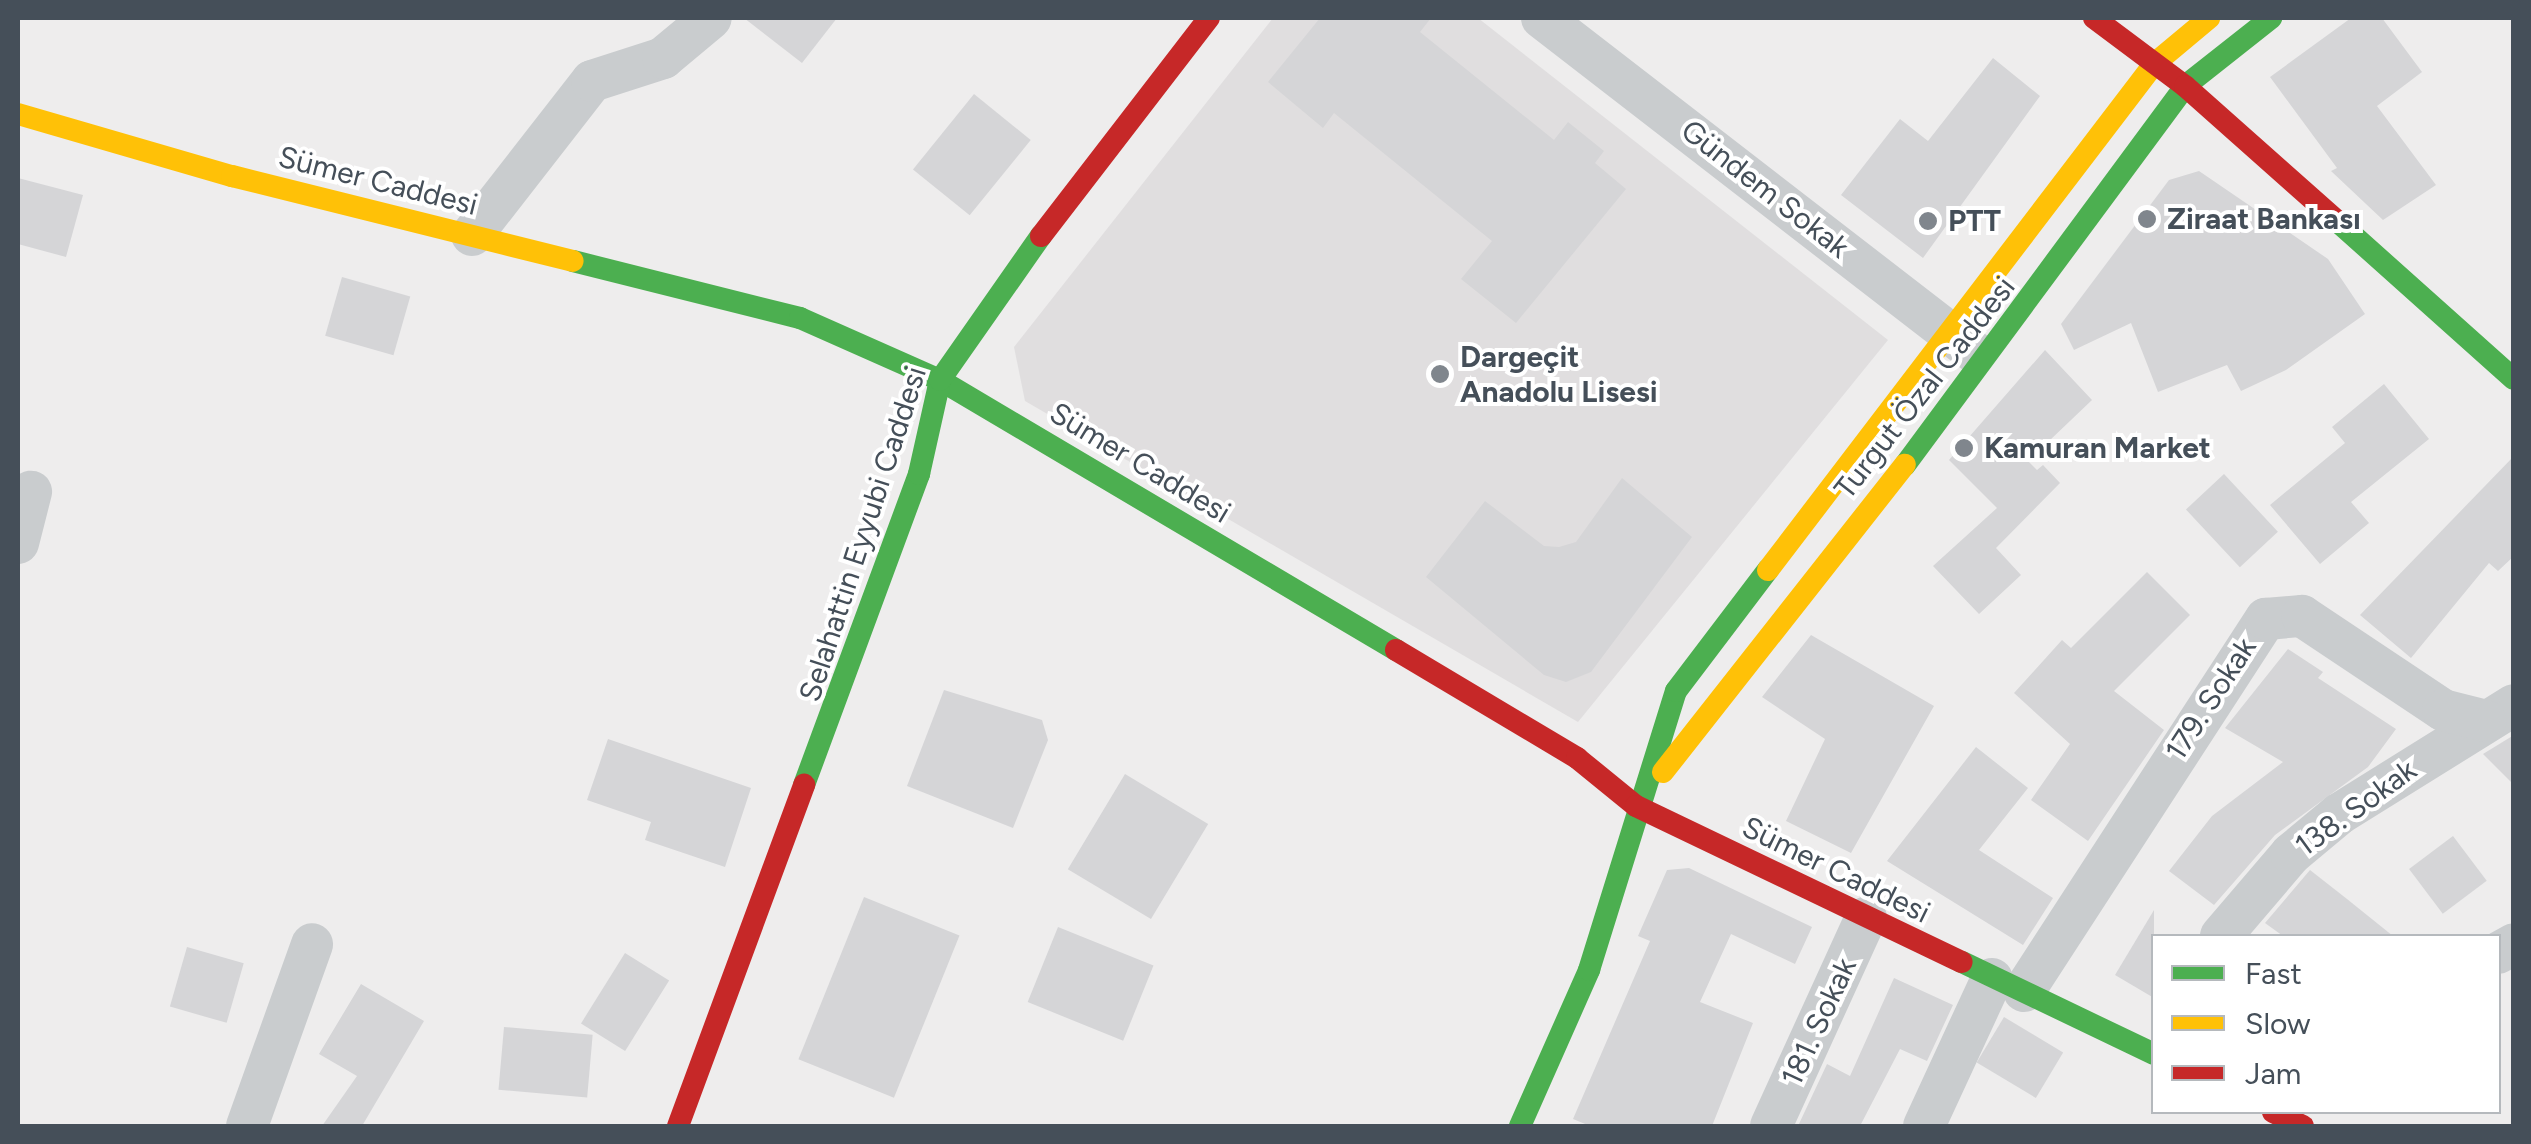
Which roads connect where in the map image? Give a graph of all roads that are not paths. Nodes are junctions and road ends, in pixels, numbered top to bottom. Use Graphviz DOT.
graph roads {
  1 [pos="712,18"];
  2 [pos="1209,18"];
  3 [pos="1542,18"];
  4 [pos="2094,18"];
  5 [pos="2209,18"];
  6 [pos="2271,18"];
  7 [pos="2154,64"];
  8 [pos="2184,86"];
  9 [pos="18,114"];
  10 [pos="472,235"];
  11 [pos="1951,333"];
  12 [pos="1987,361"];
  13 [pos="2506,361"];
  14 [pos="940,380"];
  15 [pos="31,492"];
  16 [pos="18,543"];
  17 [pos="2500,713"];
  18 [pos="1636,806"];
  19 [pos="1866,918"];
  20 [pos="2223,934"];
  21 [pos="312,944"];
  22 [pos="2008,985"];
  23 [pos="2151,1046"];
  24 [pos="247,1126"];
  25 [pos="678,1126"];
  26 [pos="1520,1126"];
  27 [pos="1771,1126"];
  28 [pos="1924,1126"];
  1 -- 10 [label="street"];
  2 -- 14 [label="street, Selahattin Eyyubi Caddesi"];
  3 -- 11 [label="street, Gündem Sokak"];
  4 -- 7 [label="street"];
  5 -- 7 [label="street, Turgut Özal Caddesi"];
  6 -- 8 [label="street, Turgut Özal Caddesi"];
  7 -- 8 [label="street"];
  7 -- 11 [label="street, Turgut Özal Caddesi"];
  8 -- 12 [label="street, Turgut Özal Caddesi"];
  8 -- 13 [label="street"];
  9 -- 10 [label="street, Sümer Caddesi"];
  10 -- 14 [label="street, Sümer Caddesi"];
  11 -- 12 [label="street, Gündem Sokak"];
  11 -- 18 [label="street, Turgut Özal Caddesi"];
  12 -- 18 [label="street, Turgut Özal Caddesi"];
  14 -- 18 [label="street, Sümer Caddesi"];
  14 -- 25 [label="street, Selahattin Eyyubi Caddesi"];
  15 -- 16 [label="street"];
  17 -- 20 [label="street, 138. Sokak"];
  17 -- 22 [label="street, 179. Sokak"];
  18 -- 19 [label="street, Sümer Caddesi"];
  18 -- 26 [label="street, Turgut Özal Caddesi"];
  19 -- 22 [label="street, Sümer Caddesi"];
  19 -- 27 [label="street, 181. Sokak"];
  21 -- 24 [label="street"];
  22 -- 23 [label="street, Sümer Caddesi"];
  22 -- 28 [label="street"];
}
